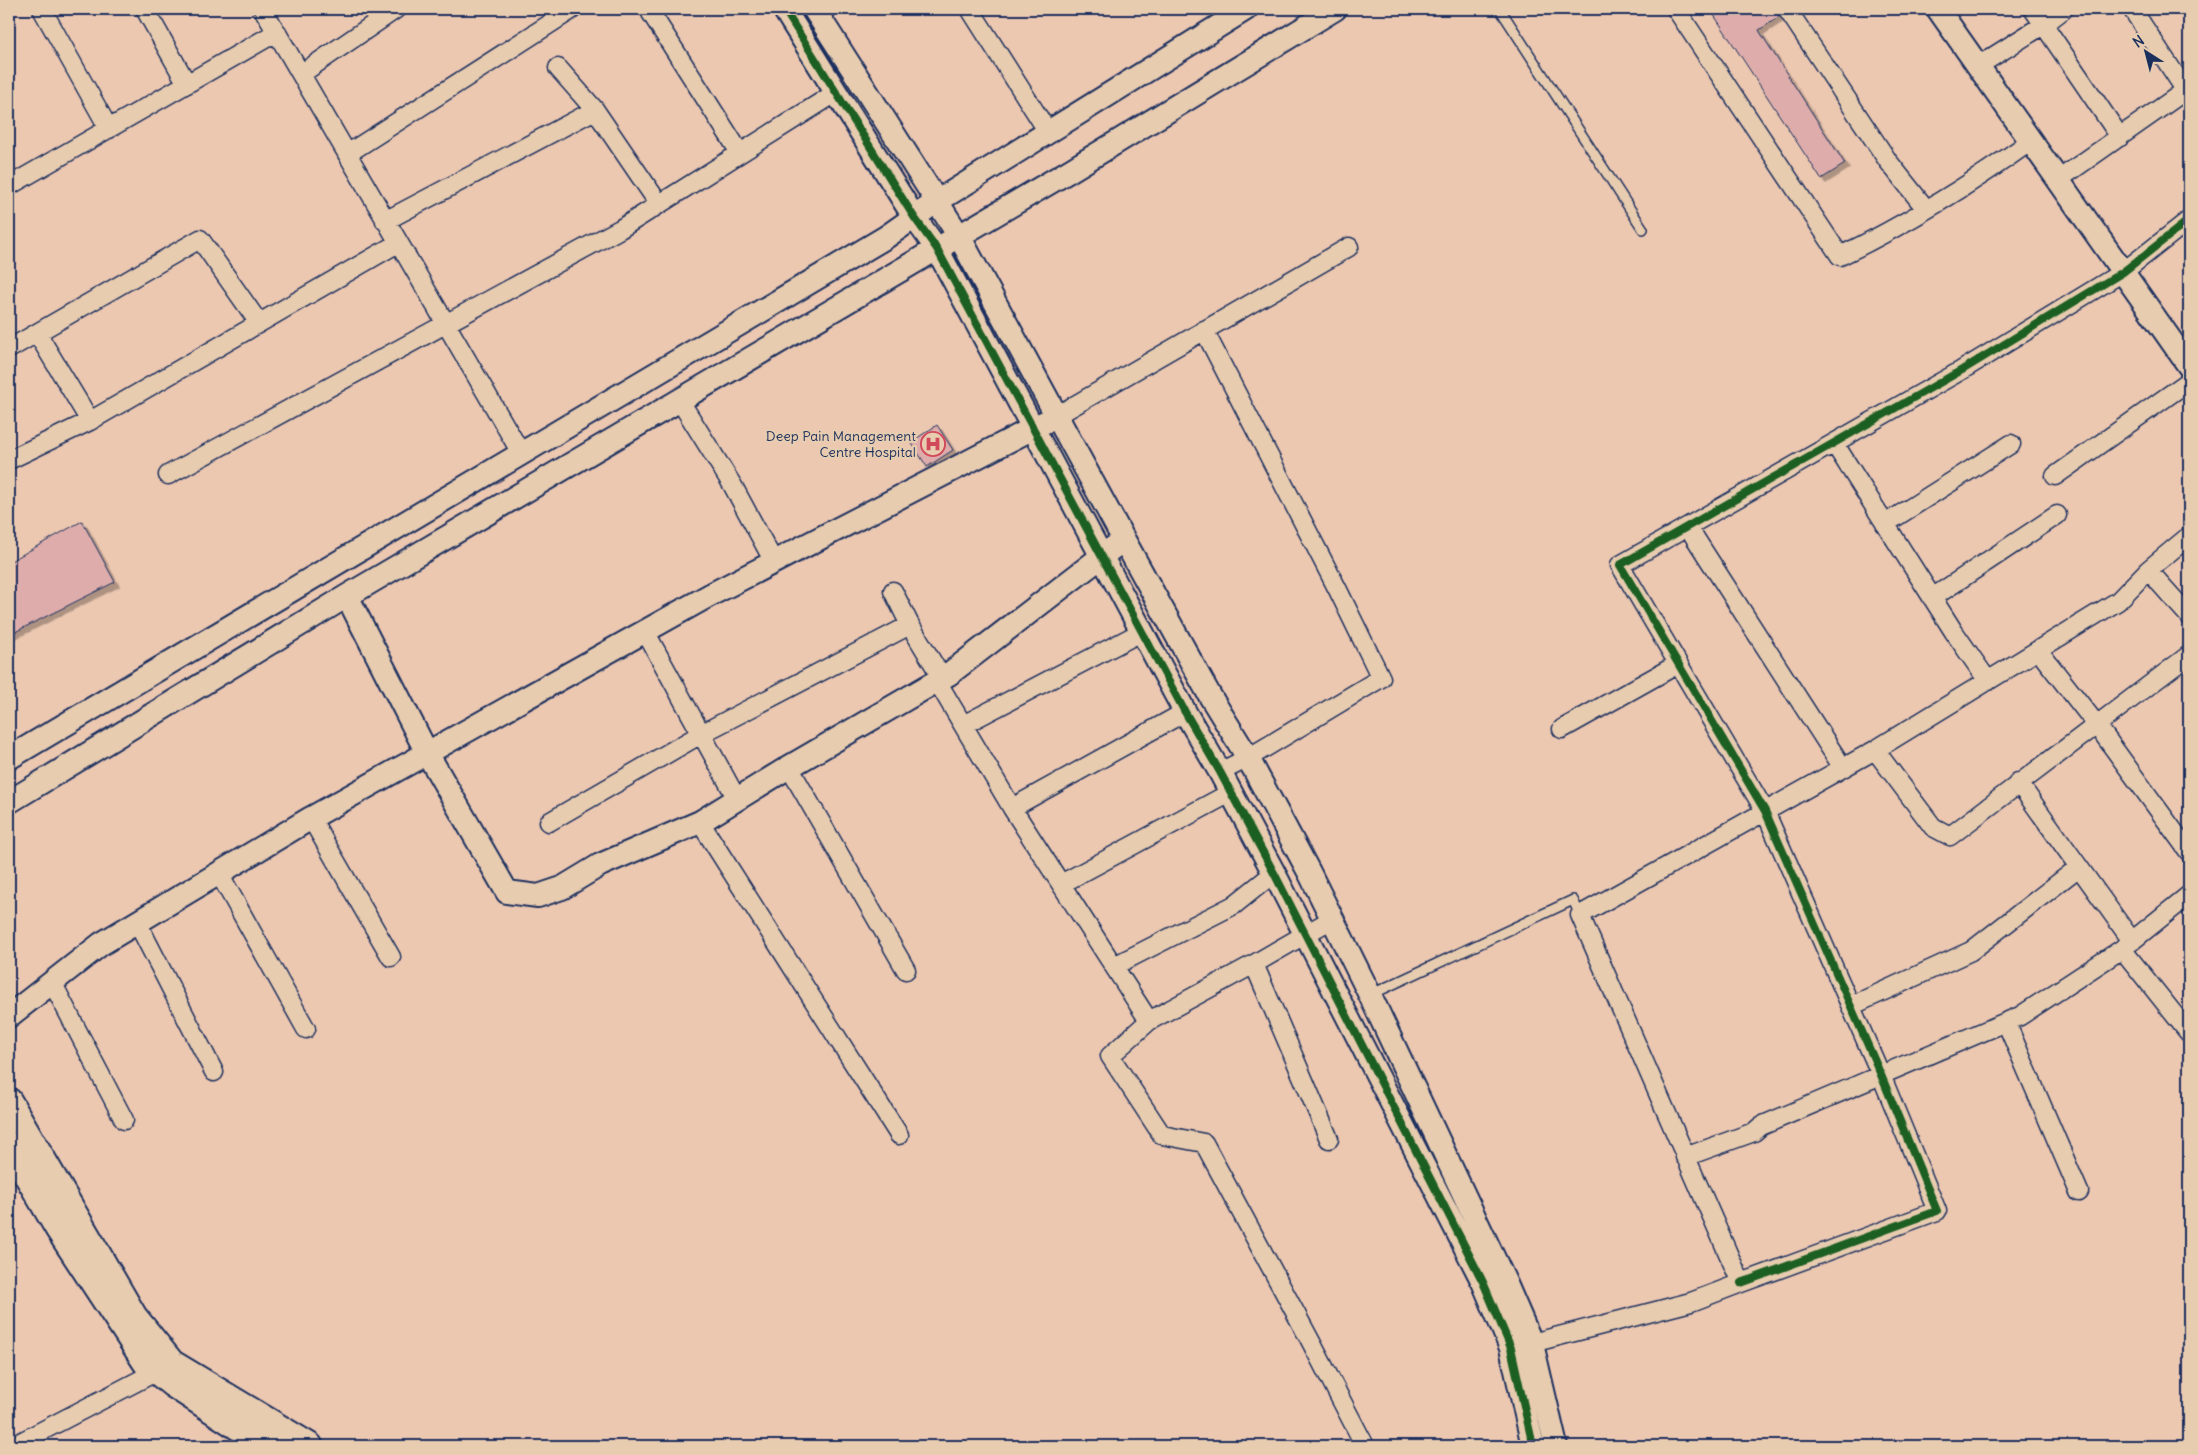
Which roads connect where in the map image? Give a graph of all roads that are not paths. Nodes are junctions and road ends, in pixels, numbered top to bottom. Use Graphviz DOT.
graph roads {
  1 [pos="42,9"];
  2 [pos="145,9"];
  3 [pos="263,9"];
  4 [pos="396,9"];
  5 [pos="573,9"];
  6 [pos="784,9"];
  7 [pos="814,9"];
  8 [pos="970,9"];
  9 [pos="1246,9"];
  10 [pos="1335,9"];
  11 [pos="1500,9"];
  12 [pos="1676,9"];
  13 [pos="1787,9"];
  14 [pos="1938,9"];
  15 [pos="2032,9"];
  16 [pos="2064,9"];
  17 [pos="2132,9"];
  18 [pos="651,13"];
  19 [pos="2044,25"];
  20 [pos="277,32"];
  21 [pos="1978,66"];
  22 [pos="558,68"];
  23 [pos="301,74"];
  24 [pos="187,84"];
  25 [pos="2188,89"];
  26 [pos="837,92"];
  27 [pos="595,110"];
  28 [pos="109,129"];
  29 [pos="1048,132"];
  30 [pos="2120,137"];
  31 [pos="2031,141"];
  32 [pos="740,153"];
  33 [pos="347,154"];
  34 [pos="2058,180"];
  35 [pos="9,186"];
  36 [pos="936,202"];
  37 [pos="659,204"];
  38 [pos="1926,209"];
  39 [pos="914,217"];
  40 [pos="2189,220"];
  41 [pos="386,221"];
  42 [pos="1643,229"];
  43 [pos="959,236"];
  44 [pos="398,243"];
  45 [pos="1349,247"];
  46 [pos="937,249"];
  47 [pos="2123,272"];
  48 [pos="259,323"];
  49 [pos="445,325"];
  50 [pos="1204,330"];
  51 [pos="37,333"];
  52 [pos="9,349"];
  53 [pos="2189,366"];
  54 [pos="2189,381"];
  55 [pos="680,401"];
  56 [pos="1056,416"];
  57 [pos="90,421"];
  58 [pos="1034,429"];
  59 [pos="1834,443"];
  60 [pos="2011,444"];
  61 [pos="520,453"];
  62 [pos="9,460"];
  63 [pos="168,475"];
  64 [pos="2054,476"];
  65 [pos="2057,515"];
  66 [pos="1885,524"];
  67 [pos="1688,527"];
  68 [pos="2189,536"];
  69 [pos="1124,540"];
  70 [pos="1102,555"];
  71 [pos="774,562"];
  72 [pos="2148,570"];
  73 [pos="892,591"];
  74 [pos="347,596"];
  75 [pos="1932,598"];
  76 [pos="2189,616"];
  77 [pos="910,625"];
  78 [pos="645,631"];
  79 [pos="1143,632"];
  80 [pos="2038,650"];
  81 [pos="2189,655"];
  82 [pos="1678,664"];
  83 [pos="940,679"];
  84 [pos="1988,681"];
  85 [pos="1185,712"];
  86 [pos="2096,724"];
  87 [pos="963,725"];
  88 [pos="1562,729"];
  89 [pos="701,734"];
  90 [pos="1875,750"];
  91 [pos="427,753"];
  92 [pos="9,758"];
  93 [pos="1248,758"];
  94 [pos="789,767"];
  95 [pos="1842,768"];
  96 [pos="1220,772"];
  97 [pos="2018,782"];
  98 [pos="1230,793"];
  99 [pos="736,800"];
  100 [pos="9,802"];
  101 [pos="1012,808"];
  102 [pos="1765,812"];
  103 [pos="311,818"];
  104 [pos="550,822"];
  105 [pos="700,822"];
  106 [pos="2189,852"];
  107 [pos="2079,867"];
  108 [pos="219,873"];
  109 [pos="1274,873"];
  110 [pos="1061,884"];
  111 [pos="2189,895"];
  112 [pos="1580,915"];
  113 [pos="1332,919"];
  114 [pos="137,922"];
  115 [pos="1305,934"];
  116 [pos="2127,945"];
  117 [pos="391,956"];
  118 [pos="1254,964"];
  119 [pos="1114,966"];
  120 [pos="906,970"];
  121 [pos="52,982"];
  122 [pos="1370,995"];
  123 [pos="1851,1006"];
  124 [pos="9,1016"];
  125 [pos="1149,1020"];
  126 [pos="2006,1022"];
  127 [pos="306,1029"];
  128 [pos="2189,1032"];
  129 [pos="214,1072"];
  130 [pos="1880,1075"];
  131 [pos="9,1101"];
  132 [pos="124,1120"];
  133 [pos="899,1136"];
  134 [pos="1328,1139"];
  135 [pos="9,1145"];
  136 [pos="1685,1157"];
  137 [pos="2079,1192"];
  138 [pos="1741,1283"];
  139 [pos="1521,1346"];
  140 [pos="164,1368"];
  141 [pos="13,1446"];
  142 [pos="267,1446"];
  143 [pos="310,1446"];
  144 [pos="1364,1446"];
  145 [pos="1533,1446"];
  146 [pos="1556,1446"];
  1 -- 28 [label="street"];
  2 -- 24 [label="street"];
  3 -- 20 [label="street"];
  4 -- 23 [label="street"];
  5 -- 33 [label="street"];
  6 -- 26 [label="street"];
  7 -- 36 [label="street"];
  8 -- 29 [label="street"];
  9 -- 29 [label="street"];
  10 -- 43 [label="street"];
  11 -- 42 [label="lane"];
  12 -- 38 [label="street"];
  13 -- 38 [label="street"];
  14 -- 21 [label="street"];
  15 -- 19 [label="street"];
  16 -- 19 [label="street"];
  17 -- 25 [label="street"];
  18 -- 32 [label="street"];
  19 -- 21 [label="street"];
  19 -- 30 [label="street"];
  20 -- 23 [label="street"];
  20 -- 24 [label="street"];
  21 -- 31 [label="street"];
  22 -- 27 [label="street"];
  23 -- 33 [label="street"];
  24 -- 28 [label="street"];
  25 -- 30 [label="street"];
  26 -- 32 [label="street"];
  26 -- 39 [label="street"];
  27 -- 37 [label="street"];
  27 -- 41 [label="street"];
  28 -- 35 [label="street"];
  29 -- 36 [label="street"];
  30 -- 34 [label="street"];
  31 -- 34 [label="street"];
  31 -- 38 [label="street"];
  32 -- 37 [label="street"];
  33 -- 41 [label="street"];
  34 -- 47 [label="street"];
  36 -- 39 [label="street"];
  36 -- 43 [label="street"];
  37 -- 49 [label="street"];
  39 -- 46 [label="street"];
  39 -- 61 [label="street"];
  40 -- 47 [label="street"];
  41 -- 44 [label="street"];
  43 -- 46 [label="street"];
  43 -- 56 [label="street"];
  44 -- 48 [label="street"];
  44 -- 49 [label="street"];
  45 -- 50 [label="street"];
  46 -- 55 [label="street"];
  46 -- 58 [label="street"];
  47 -- 53 [label="street"];
  47 -- 59 [label="street"];
  48 -- 51 [label="street"];
  48 -- 57 [label="street"];
  49 -- 61 [label="street"];
  49 -- 63 [label="street"];
  50 -- 56 [label="street"];
  50 -- 93 [label="street"];
  51 -- 52 [label="street"];
  51 -- 57 [label="street"];
  54 -- 64 [label="street"];
  55 -- 71 [label="street"];
  55 -- 74 [label="street"];
  56 -- 58 [label="street"];
  56 -- 69 [label="street"];
  57 -- 62 [label="street"];
  58 -- 70 [label="street"];
  58 -- 71 [label="street"];
  59 -- 66 [label="street"];
  59 -- 67 [label="street"];
  60 -- 66 [label="street"];
  61 -- 92 [label="street"];
  65 -- 75 [label="street"];
  66 -- 75 [label="street"];
  67 -- 82 [label="street"];
  67 -- 95 [label="street"];
  68 -- 72 [label="street"];
  69 -- 70 [label="street"];
  69 -- 93 [label="street"];
  70 -- 79 [label="street"];
  70 -- 83 [label="street"];
  71 -- 78 [label="street"];
  72 -- 76 [label="street"];
  72 -- 80 [label="street"];
  73 -- 77 [label="street"];
  74 -- 91 [label="street"];
  74 -- 100 [label="street"];
  75 -- 84 [label="street"];
  77 -- 83 [label="street"];
  77 -- 89 [label="street"];
  78 -- 89 [label="street"];
  78 -- 91 [label="street"];
  79 -- 85 [label="street"];
  79 -- 87 [label="street"];
  80 -- 84 [label="street"];
  80 -- 86 [label="street"];
  81 -- 86 [label="street"];
  82 -- 88 [label="street"];
  82 -- 102 [label="street"];
  83 -- 87 [label="street"];
  83 -- 94 [label="street"];
  84 -- 90 [label="street"];
  85 -- 96 [label="street"];
  85 -- 101 [label="street"];
  86 -- 97 [label="street"];
  86 -- 106 [label="street"];
  87 -- 101 [label="street"];
  89 -- 99 [label="street"];
  89 -- 104 [label="street"];
  90 -- 95 [label="street"];
  90 -- 97 [label="street"];
  91 -- 103 [label="street"];
  91 -- 105 [label="street"];
  93 -- 96 [label="street"];
  93 -- 113 [label="street"];
  94 -- 99 [label="street"];
  94 -- 120 [label="street"];
  95 -- 102 [label="street"];
  96 -- 98 [label="street"];
  97 -- 107 [label="street"];
  98 -- 109 [label="street"];
  98 -- 110 [label="street"];
  99 -- 105 [label="street"];
  101 -- 110 [label="street"];
  102 -- 112 [label="street"];
  102 -- 123 [label="street"];
  103 -- 108 [label="street"];
  103 -- 117 [label="street"];
  105 -- 133 [label="street"];
  107 -- 116 [label="street"];
  107 -- 123 [label="street"];
  108 -- 114 [label="street"];
  108 -- 127 [label="street"];
  109 -- 115 [label="street"];
  109 -- 119 [label="street"];
  110 -- 119 [label="street"];
  111 -- 116 [label="street"];
  112 -- 122 [label="lane"];
  112 -- 136 [label="street"];
  113 -- 115 [label="street"];
  113 -- 122 [label="street"];
  114 -- 121 [label="street"];
  114 -- 129 [label="street"];
  115 -- 118 [label="street"];
  115 -- 139 [label="street"];
  116 -- 126 [label="street"];
  116 -- 128 [label="street"];
  118 -- 125 [label="street"];
  118 -- 134 [label="street"];
  119 -- 125 [label="street"];
  121 -- 124 [label="street"];
  121 -- 132 [label="street"];
  122 -- 139 [label="street"];
  123 -- 130 [label="street"];
  125 -- 144 [label="street"];
  126 -- 130 [label="street"];
  126 -- 137 [label="street"];
  130 -- 136 [label="street"];
  130 -- 138 [label="street"];
  131 -- 140 [label="main road"];
  135 -- 140 [label="main road"];
  136 -- 138 [label="street"];
  138 -- 139 [label="street"];
  139 -- 145 [label="street"];
  139 -- 146 [label="street"];
  140 -- 141 [label="street"];
  140 -- 142 [label="main road"];
  140 -- 143 [label="main road"];
}
